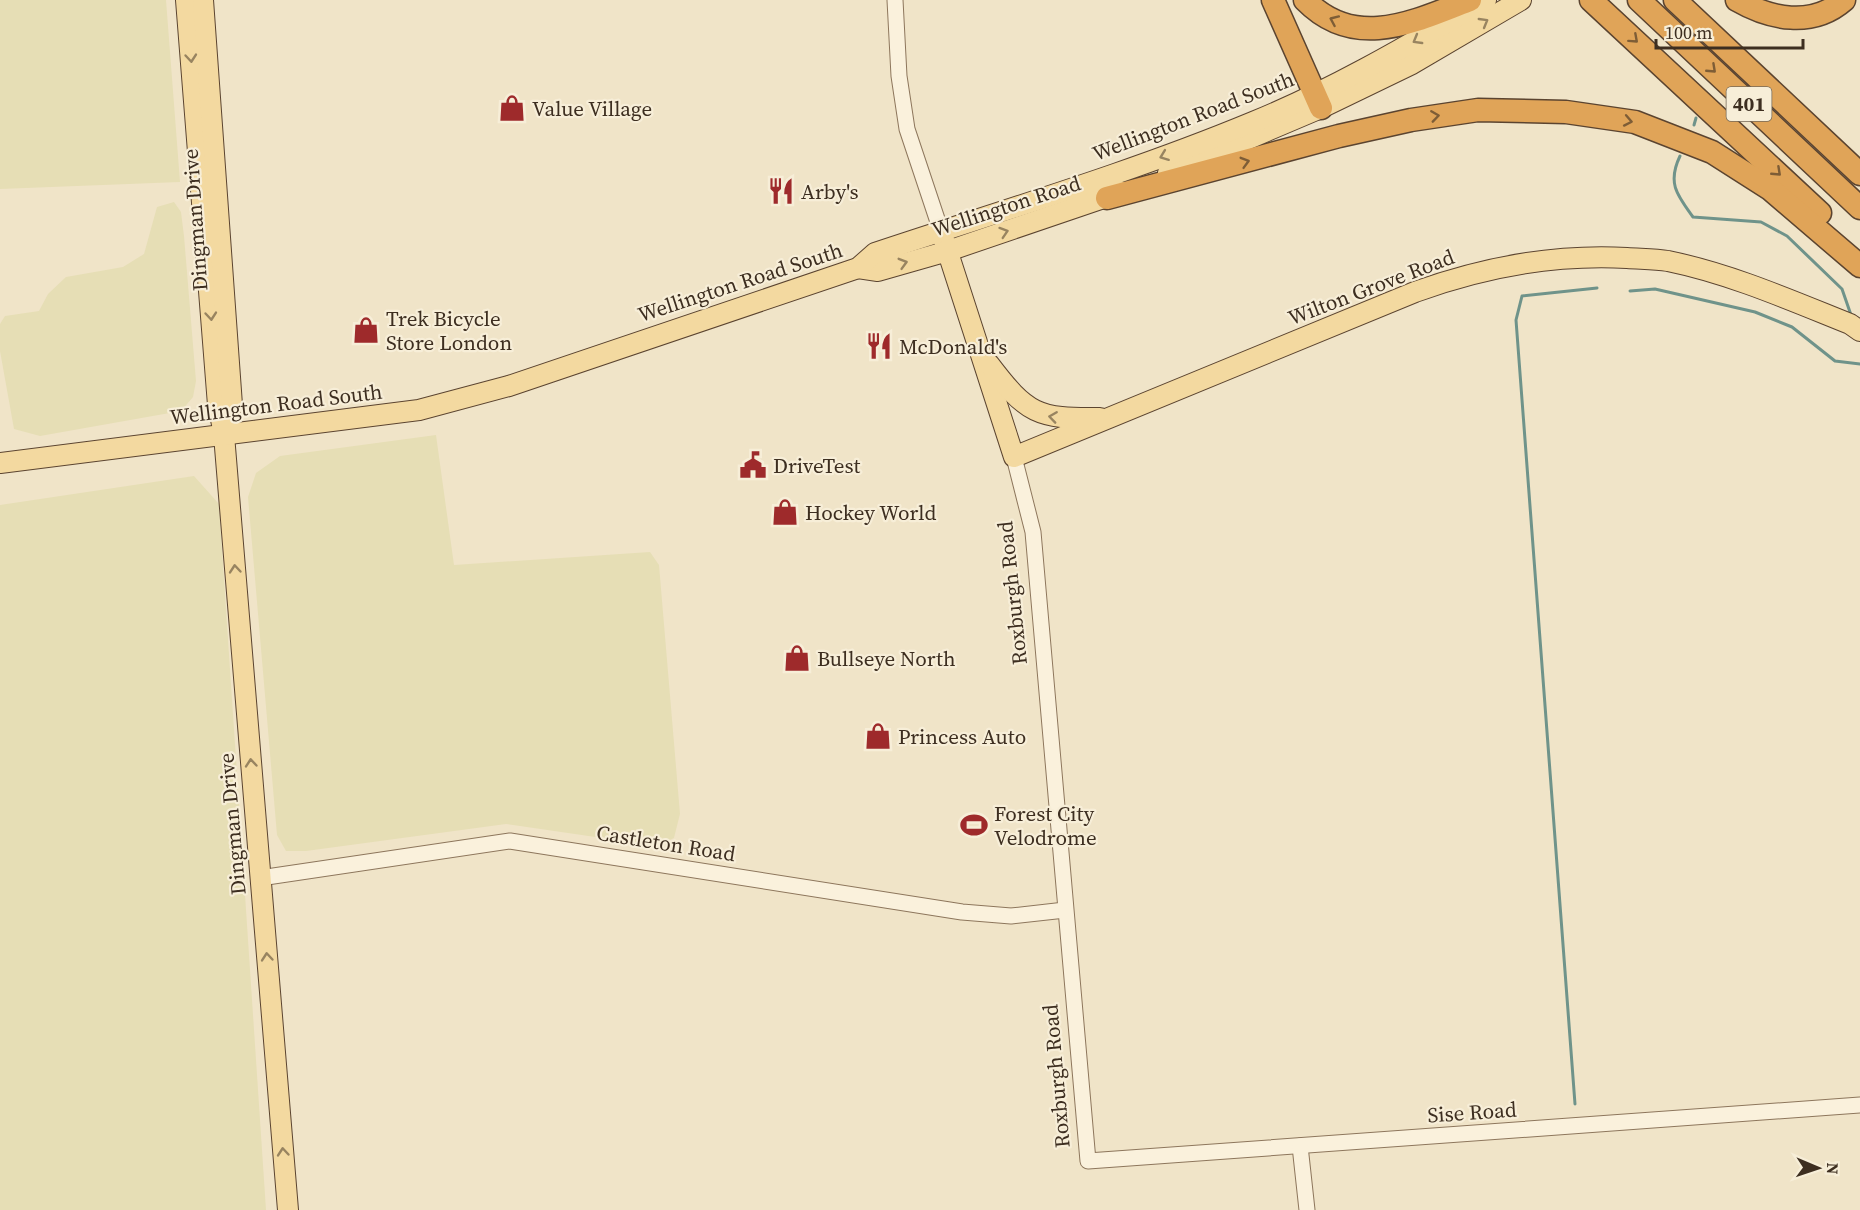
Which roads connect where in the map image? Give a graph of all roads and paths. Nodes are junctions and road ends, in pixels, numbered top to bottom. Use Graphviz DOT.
graph roads {
  1 [pos="186,0"];
  2 [pos="203,0"];
  3 [pos="895,0"];
  4 [pos="1273,0"];
  5 [pos="1305,0"];
  6 [pos="1470,0"];
  7 [pos="1486,0"];
  8 [pos="1521,0"];
  9 [pos="1591,0"];
  10 [pos="1639,0"];
  11 [pos="1676,0"];
  12 [pos="1737,0"];
  13 [pos="1844,0"];
  14 [pos="1318,101"];
  15 [pos="1860,174"];
  16 [pos="1107,198"];
  17 [pos="1860,208"];
  18 [pos="941,231"];
  19 [pos="1860,250"];
  20 [pos="948,251"];
  21 [pos="1860,266"];
  22 [pos="858,268"];
  23 [pos="1860,331"];
  24 [pos="982,354"];
  25 [pos="1111,418"];
  26 [pos="224,435"];
  27 [pos="1014,457"];
  28 [pos="0,463"];
  29 [pos="260,878"];
  30 [pos="1065,910"];
  31 [pos="1860,1105"];
  32 [pos="1300,1146"];
  33 [pos="1088,1161"];
  34 [pos="288,1210"];
  35 [pos="1307,1210"];
  1 -- 26 [label="main road, Dingman Drive, one-way"];
  2 -- 26 [label="main road, Dingman Drive"];
  3 -- 18 [label="street, Roxburgh Road"];
  4 -- 14 [label="highway"];
  6 -- 5 [label="highway, one-way"];
  7 -- 14 [label="main road, Wellington Road South, one-way"];
  14 -- 8 [label="main road, Wellington Road, one-way"];
  9 -- 19 [label="highway, one-way"];
  10 -- 17 [label="highway, 401, one-way"];
  11 -- 15 [label="highway, 401"];
  12 -- 13 [label="highway"];
  14 -- 16 [label="main road, Wellington Road"];
  14 -- 18 [label="main road, Wellington Road South, one-way"];
  20 -- 16 [label="main road, Wellington Road, one-way"];
  16 -- 21 [label="highway, one-way"];
  18 -- 20 [label="main road, Roxburgh Road"];
  18 -- 22 [label="main road, Wellington Road South"];
  22 -- 20 [label="main road, Wellington Road, one-way"];
  20 -- 24 [label="main road, Roxburgh Road"];
  22 -- 26 [label="main road, Wellington Road South"];
  23 -- 25 [label="main road, Wilton Grove Road"];
  25 -- 24 [label="main road, one-way"];
  24 -- 27 [label="main road, Roxburgh Road"];
  25 -- 27 [label="main road, Wilton Grove Road"];
  26 -- 28 [label="main road, Wellington Road South"];
  29 -- 26 [label="main road, Dingman Drive, one-way"];
  27 -- 30 [label="street, Roxburgh Road"];
  29 -- 30 [label="street, Castleton Road"];
  34 -- 29 [label="main road, Dingman Drive, one-way"];
  30 -- 33 [label="street, Roxburgh Road"];
  31 -- 32 [label="street, Sise Road"];
  32 -- 33 [label="street, Sise Road"];
  32 -- 35 [label="street"];
}
